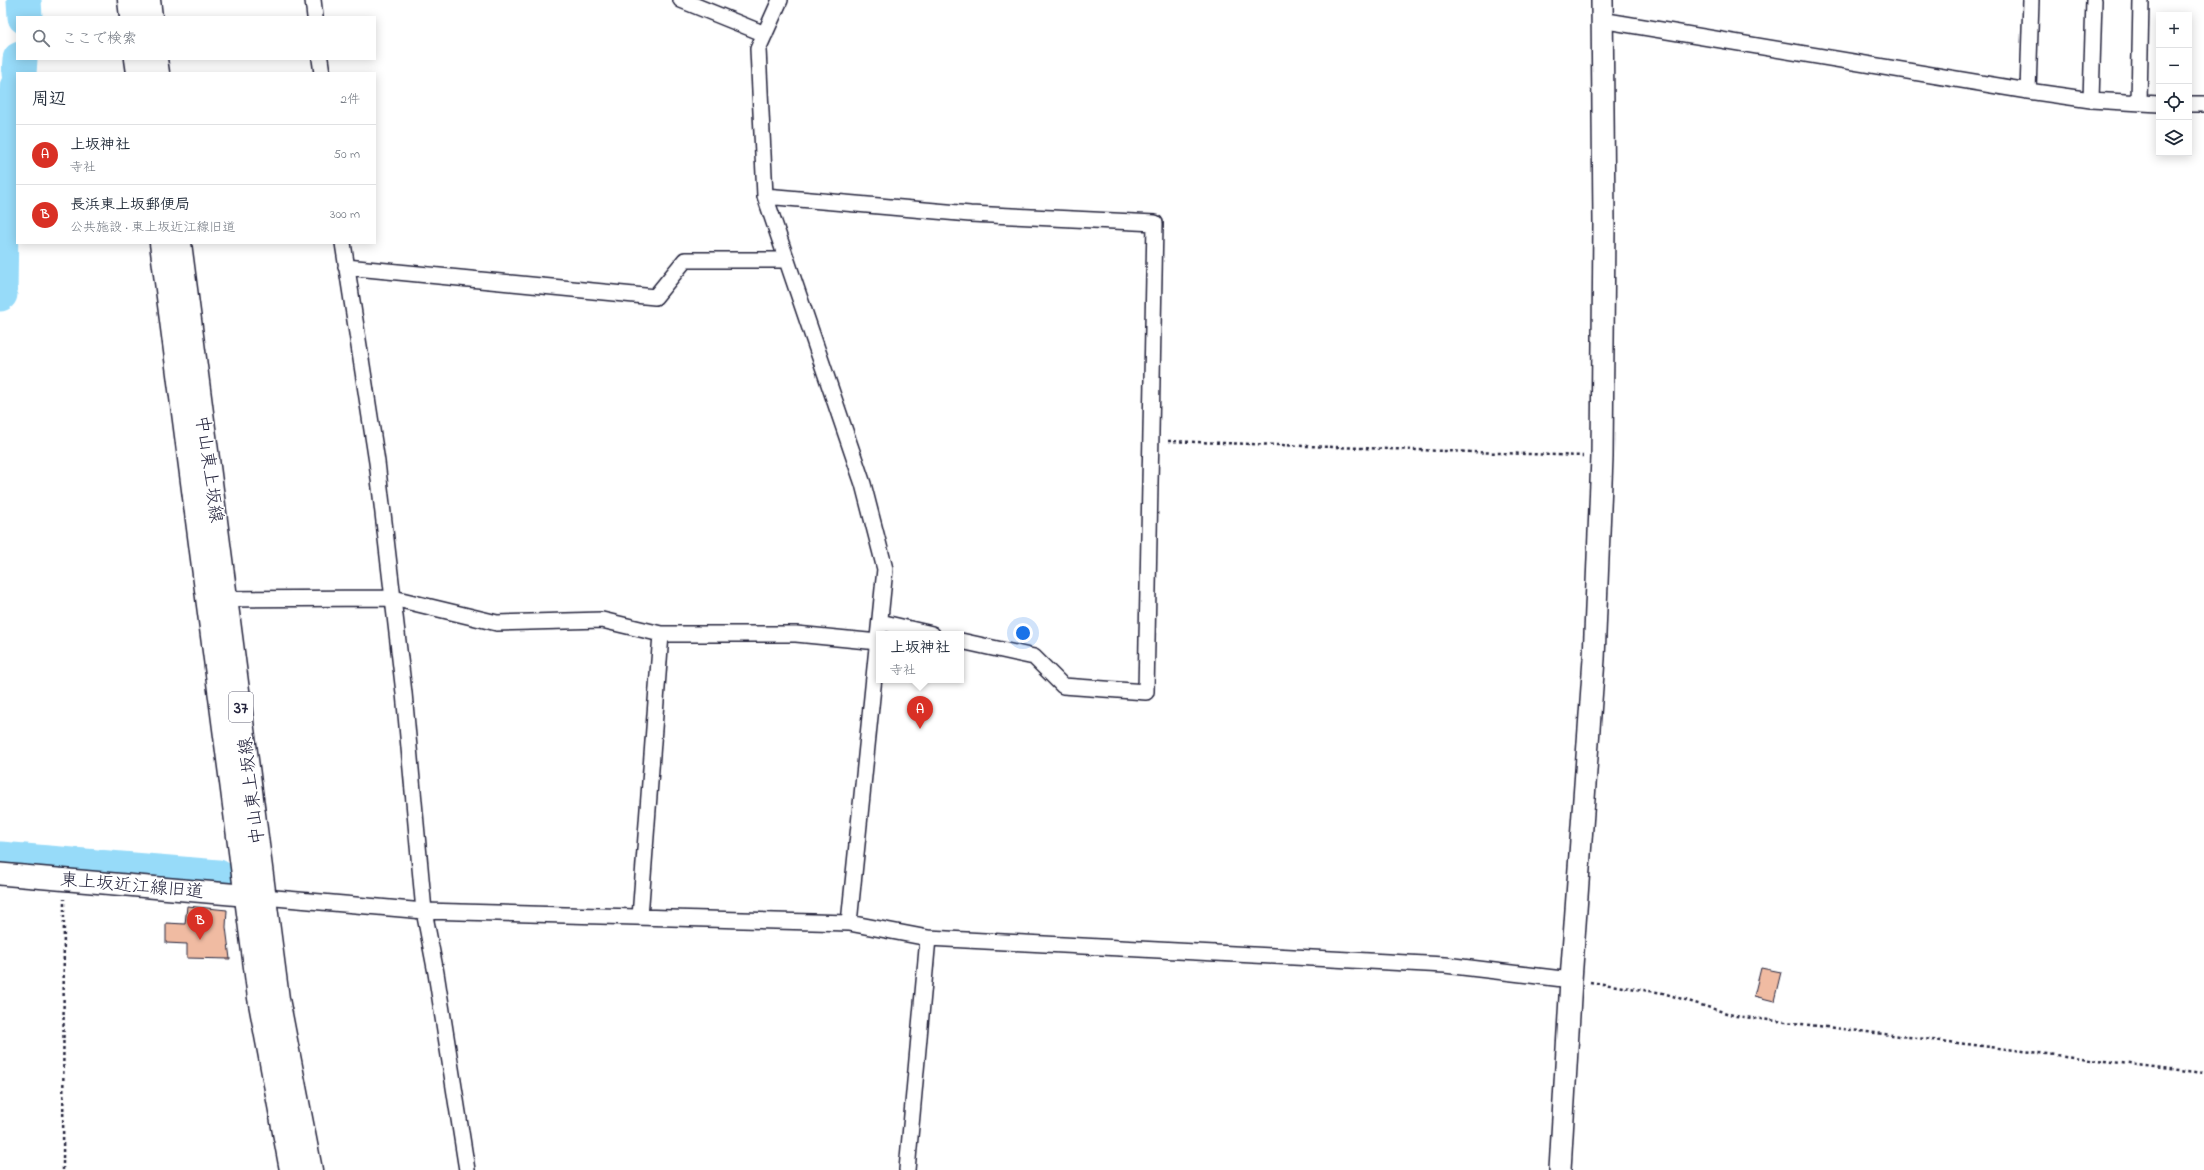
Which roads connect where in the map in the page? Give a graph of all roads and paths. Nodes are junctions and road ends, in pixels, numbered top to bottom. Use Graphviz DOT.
graph roads {
  1 [pos="129,0"];
  2 [pos="149,0"];
  3 [pos="313,0"];
  4 [pos="681,0"];
  5 [pos="780,0"];
  6 [pos="2032,0"];
  7 [pos="2094,0"];
  8 [pos="2141,0"];
  9 [pos="1602,10"];
  10 [pos="131,16"];
  11 [pos="151,16"];
  12 [pos="315,16"];
  13 [pos="765,34"];
  14 [pos="136,60"];
  15 [pos="156,60"];
  16 [pos="320,60"];
  17 [pos="138,72"];
  18 [pos="158,72"];
  19 [pos="322,72"];
  20 [pos="2028,91"];
  21 [pos="2091,100"];
  22 [pos="2138,104"];
  23 [pos="2156,104"];
  24 [pos="2192,104"];
  25 [pos="2204,104"];
  26 [pos="765,196"];
  27 [pos="161,244"];
  28 [pos="180,244"];
  29 [pos="343,244"];
  30 [pos="787,260"];
  31 [pos="346,267"];
  32 [pos="1151,441"];
  33 [pos="1602,457"];
  34 [pos="393,598"];
  35 [pos="217,599"];
  36 [pos="880,622"];
  37 [pos="879,631"];
  38 [pos="919,631"];
  39 [pos="662,634"];
  40 [pos="876,642"];
  41 [pos="964,642"];
  42 [pos="876,661"];
  43 [pos="0,874"];
  44 [pos="63,880"];
  45 [pos="254,896"];
  46 [pos="424,911"];
  47 [pos="640,917"];
  48 [pos="849,923"];
  49 [pos="928,938"];
  50 [pos="1571,980"];
  51 [pos="2204,1073"];
  52 [pos="63,1170"];
  53 [pos="291,1170"];
  54 [pos="311,1170"];
  55 [pos="467,1170"];
  56 [pos="907,1170"];
  57 [pos="1560,1170"];
  1 -- 10 [label="main road"];
  2 -- 11 [label="main road"];
  3 -- 12 [label="street"];
  4 -- 13 [label="street"];
  5 -- 13 [label="street"];
  6 -- 20 [label="street"];
  7 -- 21 [label="street"];
  8 -- 22 [label="street"];
  9 -- 20 [label="street"];
  9 -- 33 [label="street"];
  13 -- 26 [label="street"];
  14 -- 17 [label="main road"];
  15 -- 18 [label="main road"];
  16 -- 19 [label="street"];
  20 -- 21 [label="street"];
  21 -- 22 [label="street"];
  22 -- 23 [label="street"];
  24 -- 25 [label="street"];
  26 -- 30 [label="street"];
  26 -- 32 [label="street"];
  27 -- 35 [label="main road, 中山東上坂線 / 37"];
  28 -- 35 [label="main road, 中山東上坂線 / 37"];
  29 -- 31 [label="street"];
  30 -- 31 [label="street"];
  30 -- 36 [label="street"];
  31 -- 34 [label="street"];
  32 -- 33 [label="path"];
  32 -- 41 [label="street"];
  33 -- 50 [label="street"];
  34 -- 35 [label="street"];
  34 -- 39 [label="street"];
  34 -- 46 [label="street"];
  35 -- 45 [label="main road, 中山東上坂線 / 37"];
  36 -- 37 [label="street"];
  36 -- 38 [label="street"];
  39 -- 40 [label="street"];
  39 -- 47 [label="street"];
  42 -- 48 [label="street"];
  43 -- 44 [label="street, 東上坂近江線旧道"];
  44 -- 45 [label="street, 東上坂近江線旧道"];
  44 -- 52 [label="path"];
  45 -- 46 [label="street"];
  45 -- 53 [label="main road, 中山東上坂線 / 37"];
  45 -- 54 [label="main road, 中山東上坂線 / 37"];
  46 -- 47 [label="street"];
  46 -- 55 [label="street"];
  47 -- 48 [label="street"];
  48 -- 49 [label="street"];
  49 -- 50 [label="street"];
  49 -- 56 [label="street"];
  50 -- 51 [label="path"];
  50 -- 57 [label="street"];
}
